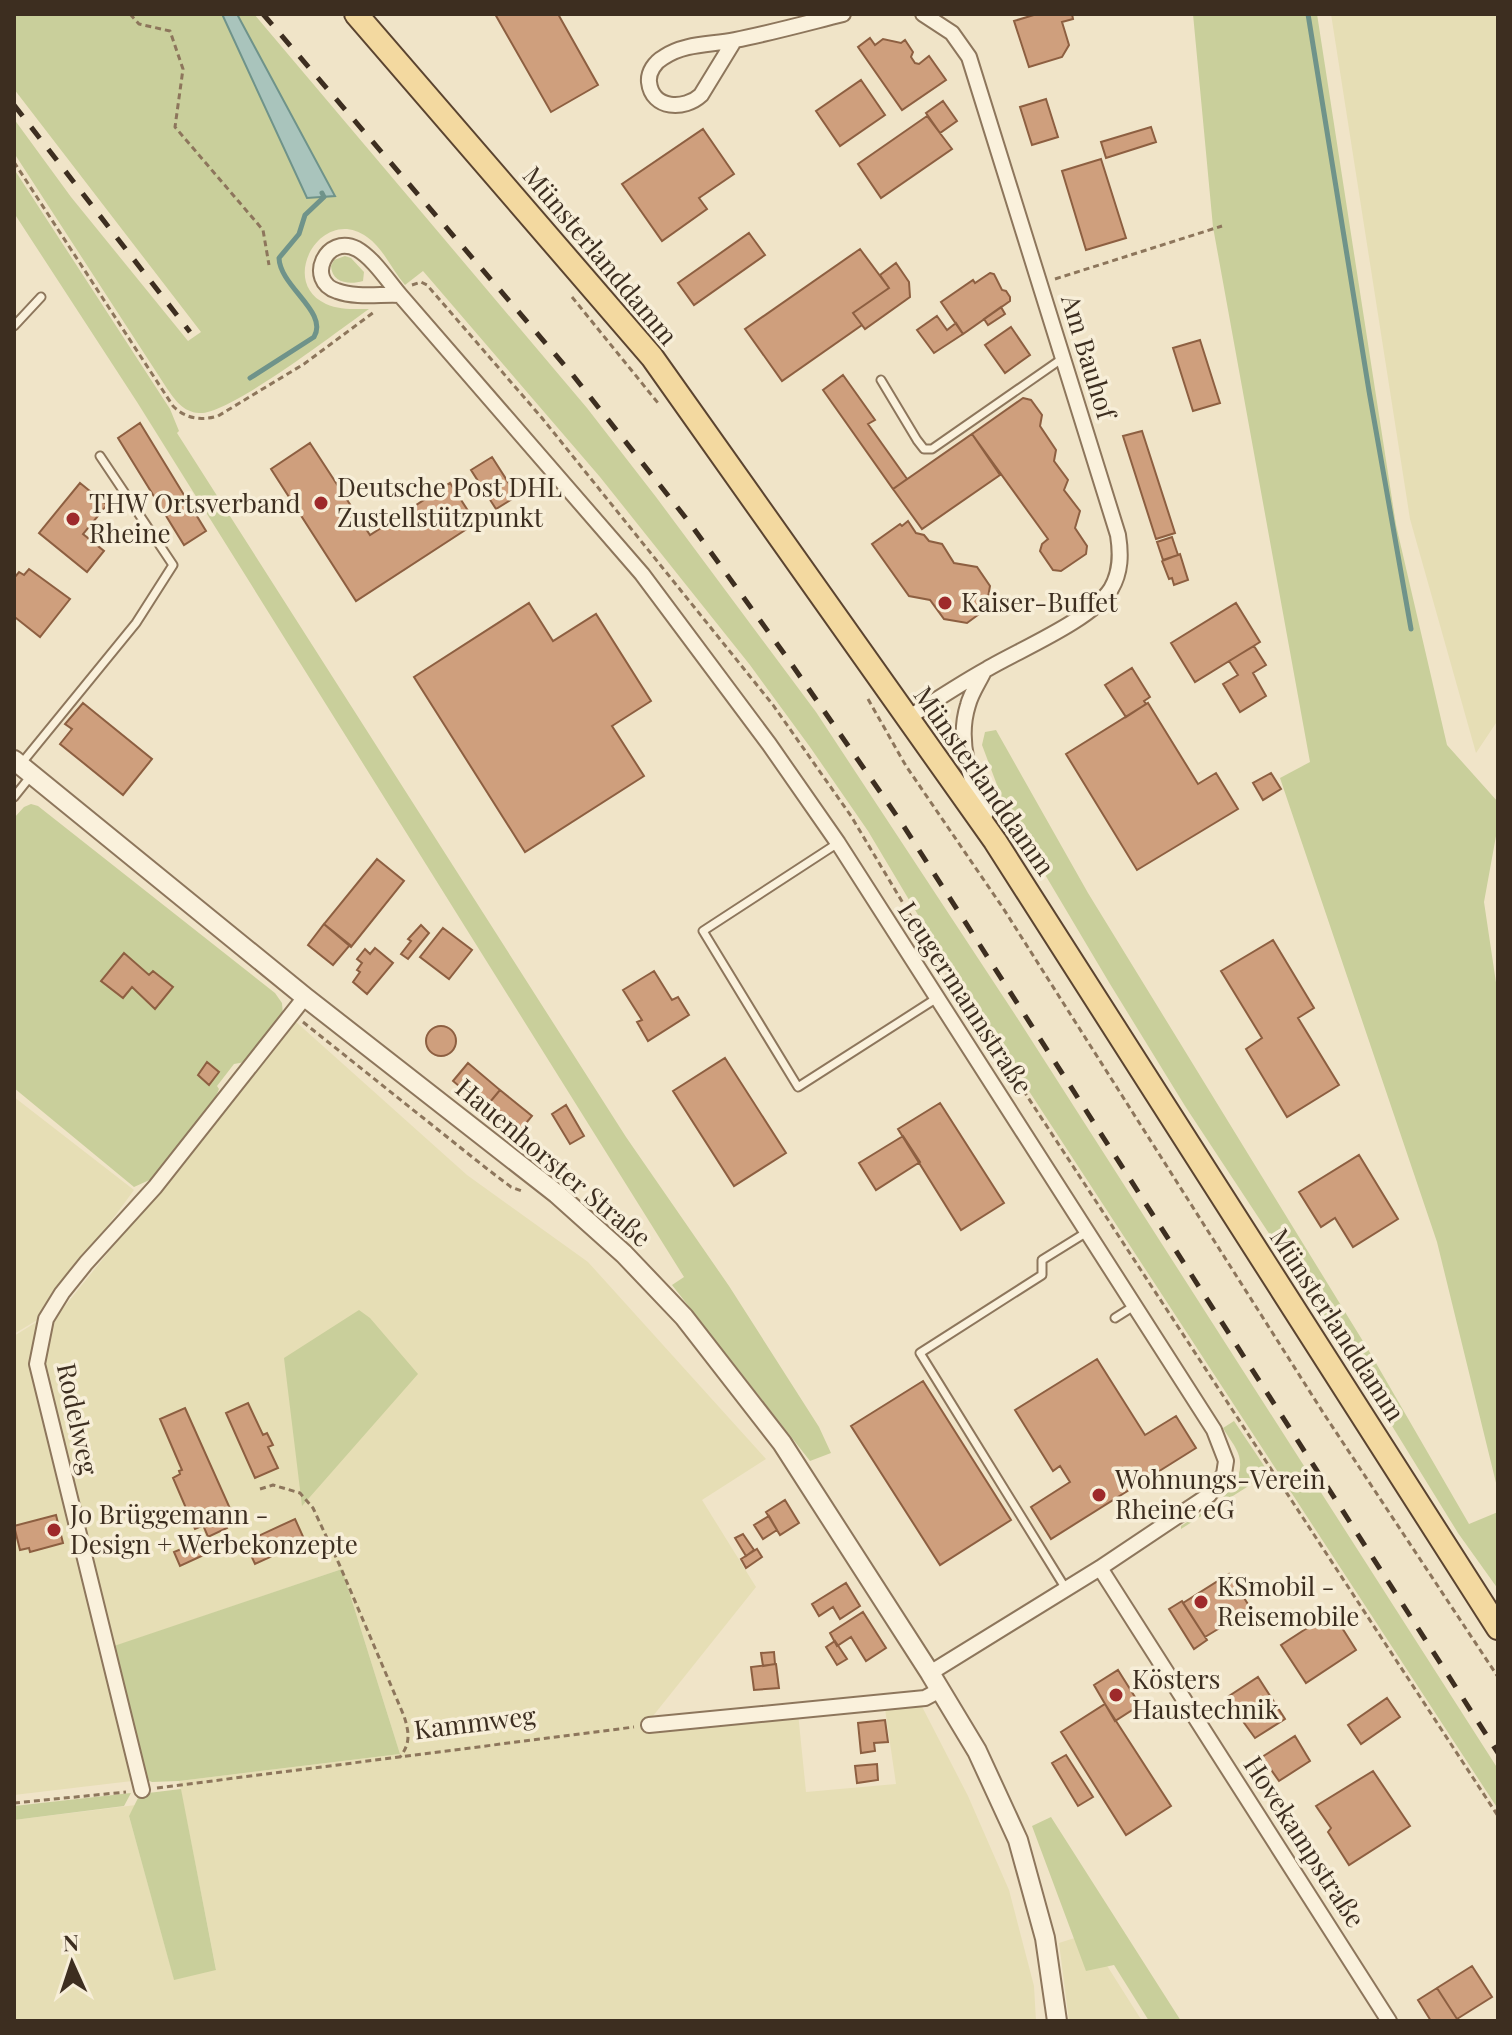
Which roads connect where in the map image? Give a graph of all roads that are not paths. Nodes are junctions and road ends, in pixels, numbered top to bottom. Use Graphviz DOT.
graph roads {
  1 [pos="356,14"];
  2 [pos="843,14"];
  3 [pos="923,14"];
  4 [pos="734,41"];
  5 [pos="400,295"];
  6 [pos="41,297"];
  7 [pos="14,326"];
  8 [pos="1063,358"];
  9 [pos="881,380"];
  10 [pos="100,456"];
  11 [pos="984,671"];
  12 [pos="908,718"];
  13 [pos="22,767"];
  14 [pos="14,797"];
  15 [pos="995,841"];
  16 [pos="838,843"];
  17 [pos="305,997"];
  18 [pos="937,998"];
  19 [pos="1087,1232"];
  20 [pos="1134,1306"];
  21 [pos="1115,1318"];
  22 [pos="1100,1568"];
  23 [pos="1066,1589"];
  24 [pos="1498,1628"];
  25 [pos="930,1673"];
  26 [pos="940,1690"];
  27 [pos="649,1725"];
  28 [pos="142,1790"];
  29 [pos="1057,2021"];
  30 [pos="1389,2021"];
  1 -- 12 [label="main road, Münsterlanddamm"];
  2 -- 4 [label="street"];
  3 -- 8 [label="street, Am Bauhof"];
  4 -- 4 [label="street"];
  5 -- 5 [label="street, Leugermannstraße"];
  5 -- 16 [label="street, Leugermannstraße"];
  6 -- 7 [label="lane"];
  8 -- 9 [label="lane"];
  8 -- 11 [label="street, Am Bauhof"];
  10 -- 13 [label="lane"];
  11 -- 12 [label="street, Am Bauhof"];
  11 -- 15 [label="street"];
  12 -- 15 [label="main road, Münsterlanddamm"];
  13 -- 14 [label="lane"];
  13 -- 17 [label="street, Hauenhorster Straße"];
  15 -- 24 [label="main road, Münsterlanddamm"];
  16 -- 18 [label="street, Leugermannstraße"];
  16 -- 18 [label="lane"];
  17 -- 25 [label="street, Hauenhorster Straße"];
  17 -- 28 [label="street, Rodelweg"];
  18 -- 19 [label="street, Leugermannstraße"];
  19 -- 20 [label="street, Leugermannstraße"];
  19 -- 23 [label="lane"];
  20 -- 21 [label="lane"];
  20 -- 22 [label="street, Leugermannstraße"];
  22 -- 23 [label="street, Leugermannstraße"];
  22 -- 30 [label="street, Hovekampstraße"];
  23 -- 25 [label="street, Leugermannstraße"];
  25 -- 26 [label="street, Hauenhorster Straße"];
  26 -- 27 [label="street"];
  26 -- 29 [label="street, Hauenhorster Straße"];
}
